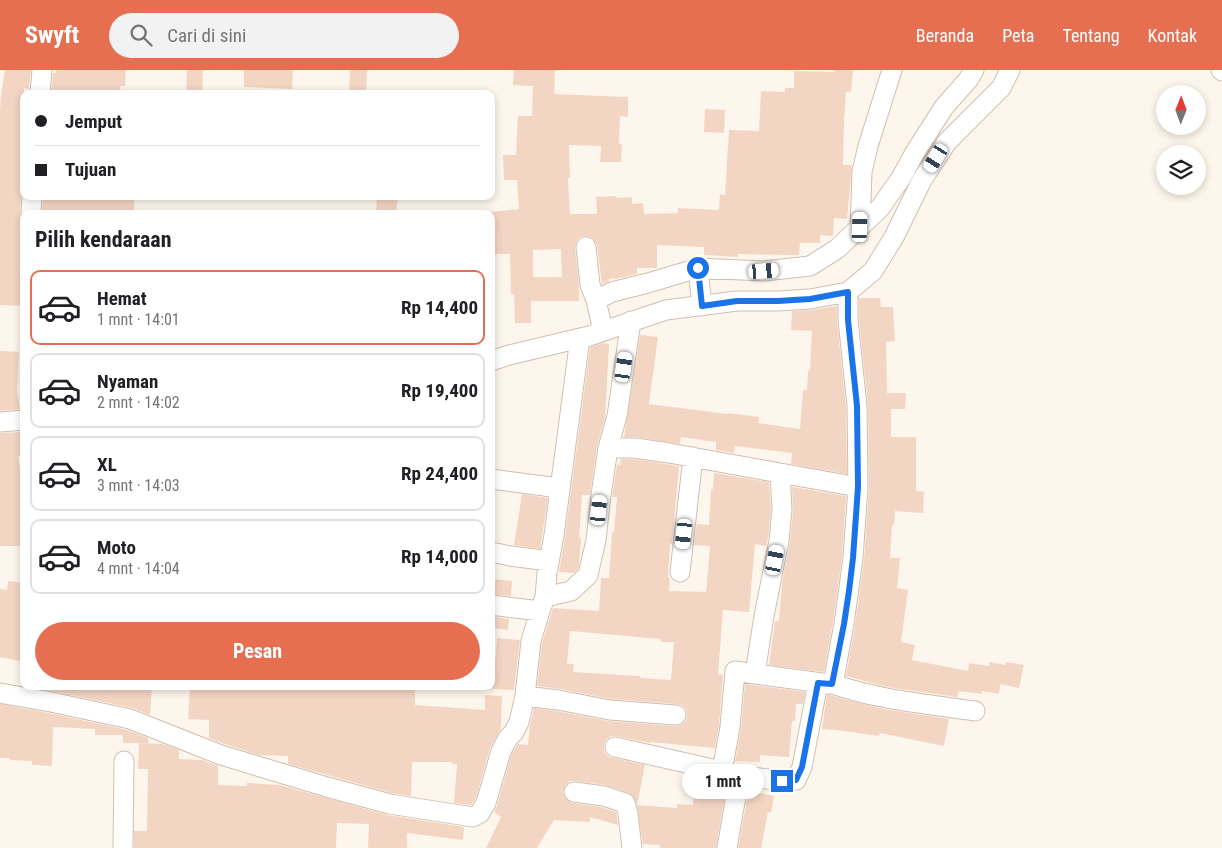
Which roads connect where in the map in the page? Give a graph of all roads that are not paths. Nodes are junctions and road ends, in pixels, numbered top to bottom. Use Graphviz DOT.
graph roads {
  1 [pos="42,70"];
  2 [pos="892,70"];
  3 [pos="974,70"];
  4 [pos="1010,70"];
  5 [pos="40,90"];
  6 [pos="860,227"];
  7 [pos="586,247"];
  8 [pos="698,268"];
  9 [pos="848,292"];
  10 [pos="596,300"];
  11 [pos="702,306"];
  12 [pos="631,321"];
  13 [pos="603,331"];
  14 [pos="580,338"];
  15 [pos="495,360"];
  16 [pos="20,420"];
  17 [pos="0,422"];
  18 [pos="608,448"];
  19 [pos="692,457"];
  20 [pos="780,473"];
  21 [pos="495,480"];
  22 [pos="858,487"];
  23 [pos="560,488"];
  24 [pos="495,553"];
  25 [pos="549,561"];
  26 [pos="680,572"];
  27 [pos="542,604"];
  28 [pos="495,605"];
  29 [pos="755,674"];
  30 [pos="825,684"];
  31 [pos="0,693"];
  32 [pos="525,696"];
  33 [pos="975,711"];
  34 [pos="676,715"];
  35 [pos="615,748"];
  36 [pos="124,762"];
  37 [pos="722,771"];
  38 [pos="744,776"];
  39 [pos="574,792"];
  40 [pos="123,848"];
  41 [pos="632,848"];
  42 [pos="727,848"];
  1 -- 5 [label="street"];
  2 -- 6 [label="street"];
  3 -- 6 [label="street"];
  4 -- 9 [label="street"];
  6 -- 8 [label="street"];
  7 -- 10 [label="street"];
  8 -- 10 [label="street"];
  8 -- 11 [label="street"];
  9 -- 11 [label="street"];
  9 -- 22 [label="street"];
  10 -- 13 [label="street"];
  11 -- 12 [label="street"];
  12 -- 13 [label="street"];
  12 -- 18 [label="street"];
  13 -- 14 [label="street"];
  14 -- 15 [label="street"];
  14 -- 23 [label="street"];
  16 -- 17 [label="street"];
  18 -- 19 [label="street"];
  18 -- 27 [label="street"];
  19 -- 20 [label="street"];
  19 -- 26 [label="street"];
  20 -- 22 [label="street"];
  20 -- 29 [label="street"];
  21 -- 23 [label="street"];
  22 -- 30 [label="street"];
  23 -- 25 [label="street"];
  24 -- 25 [label="street"];
  25 -- 27 [label="street"];
  27 -- 28 [label="street"];
  27 -- 32 [label="street"];
  29 -- 30 [label="street"];
  29 -- 37 [label="street"];
  30 -- 33 [label="street"];
  30 -- 38 [label="street"];
  31 -- 32 [label="street"];
  32 -- 34 [label="street"];
  35 -- 37 [label="street"];
  36 -- 40 [label="street"];
  37 -- 38 [label="street"];
  38 -- 42 [label="street"];
  39 -- 41 [label="street"];
}
